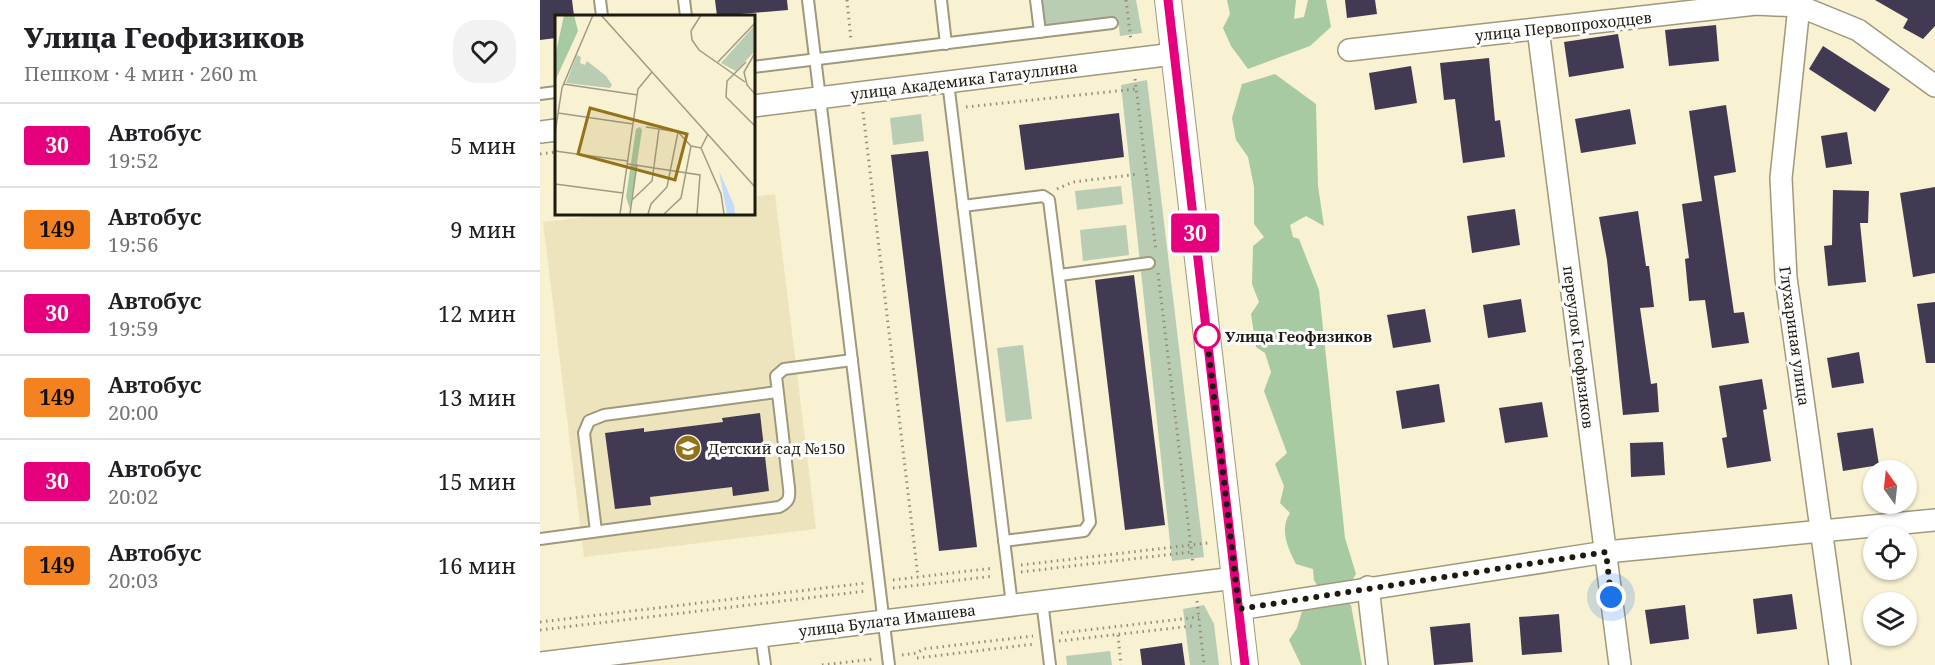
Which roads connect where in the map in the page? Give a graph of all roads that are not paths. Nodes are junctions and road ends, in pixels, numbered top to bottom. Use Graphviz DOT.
graph roads {
  1 [pos="600,0"];
  2 [pos="684,0"];
  3 [pos="808,0"];
  4 [pos="941,0"];
  5 [pos="1036,0"];
  6 [pos="1168,0"];
  7 [pos="1799,6"];
  8 [pos="602,15"];
  9 [pos="686,15"];
  10 [pos="1112,23"];
  11 [pos="1538,29"];
  12 [pos="1040,32"];
  13 [pos="946,44"];
  14 [pos="1349,50"];
  15 [pos="1174,54"];
  16 [pos="815,60"];
  17 [pos="754,67"];
  18 [pos="948,82"];
  19 [pos="1935,86"];
  20 [pos="555,92"];
  21 [pos="540,94"];
  22 [pos="820,98"];
  23 [pos="754,106"];
  24 [pos="555,130"];
  25 [pos="540,132"];
  26 [pos="963,206"];
  27 [pos="1153,264"];
  28 [pos="1060,275"];
  29 [pos="852,360"];
  30 [pos="777,392"];
  31 [pos="1935,520"];
  32 [pos="596,531"];
  33 [pos="1823,531"];
  34 [pos="540,539"];
  35 [pos="1004,541"];
  36 [pos="1606,552"];
  37 [pos="1235,578"];
  38 [pos="1368,587"];
  39 [pos="1042,601"];
  40 [pos="1012,605"];
  41 [pos="1239,609"];
  42 [pos="884,621"];
  43 [pos="761,636"];
  44 [pos="888,661"];
  45 [pos="540,663"];
  46 [pos="765,665"];
  47 [pos="1050,665"];
  48 [pos="1245,665"];
  49 [pos="1377,665"];
  50 [pos="1620,665"];
  51 [pos="1840,665"];
  1 -- 8 [label="lane"];
  2 -- 9 [label="lane"];
  3 -- 16 [label="lane"];
  4 -- 13 [label="lane"];
  5 -- 12 [label="lane"];
  6 -- 15 [label="street"];
  7 -- 11 [label="street, улица Первопроходцев"];
  7 -- 19 [label="street, улица Первопроходцев"];
  7 -- 33 [label="street, Глухариная улица"];
  10 -- 12 [label="lane"];
  11 -- 14 [label="street, улица Первопроходцев"];
  11 -- 36 [label="street, переулок Геофизиков"];
  12 -- 13 [label="lane"];
  13 -- 16 [label="lane"];
  15 -- 18 [label="street, улица Академика Гатауллина"];
  15 -- 37 [label="street"];
  16 -- 17 [label="lane"];
  16 -- 22 [label="lane"];
  18 -- 22 [label="street, улица Академика Гатауллина"];
  18 -- 26 [label="lane"];
  20 -- 21 [label="lane"];
  22 -- 23 [label="street, улица Академика Гатауллина"];
  22 -- 29 [label="lane"];
  24 -- 25 [label="street"];
  26 -- 28 [label="lane"];
  26 -- 35 [label="lane"];
  27 -- 28 [label="lane"];
  28 -- 35 [label="lane"];
  29 -- 30 [label="lane"];
  29 -- 42 [label="lane"];
  30 -- 32 [label="lane"];
  30 -- 32 [label="lane"];
  31 -- 33 [label="street"];
  32 -- 34 [label="lane"];
  33 -- 36 [label="street"];
  33 -- 51 [label="street, Глухариная улица"];
  35 -- 40 [label="lane"];
  36 -- 38 [label="street"];
  36 -- 50 [label="street, переулок Геофизиков"];
  37 -- 39 [label="street, улица Булата Имашева"];
  37 -- 41 [label="street"];
  38 -- 41 [label="street"];
  38 -- 49 [label="street"];
  39 -- 40 [label="street, улица Булата Имашева"];
  39 -- 47 [label="lane"];
  40 -- 42 [label="street, улица Булата Имашева"];
  41 -- 48 [label="street"];
  42 -- 43 [label="street, улица Булата Имашева"];
  42 -- 44 [label="lane"];
  43 -- 45 [label="street, улица Булата Имашева"];
  43 -- 46 [label="lane"];
}
